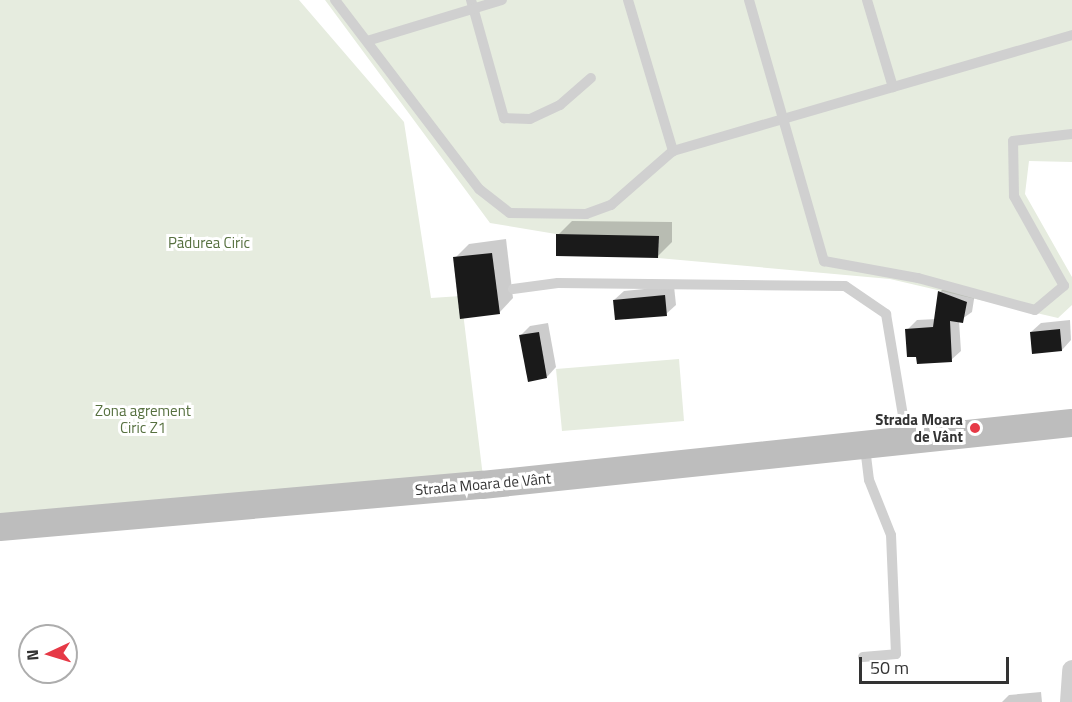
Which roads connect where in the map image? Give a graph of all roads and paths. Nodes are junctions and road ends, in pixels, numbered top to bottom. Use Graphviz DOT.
graph roads {
  1 [pos="335,0"];
  2 [pos="502,0"];
  3 [pos="628,0"];
  4 [pos="749,0"];
  5 [pos="867,0"];
  6 [pos="472,4"];
  7 [pos="1072,35"];
  8 [pos="368,41"];
  9 [pos="591,78"];
  10 [pos="893,87"];
  11 [pos="783,119"];
  12 [pos="1072,134"];
  13 [pos="673,151"];
  14 [pos="513,289"];
  15 [pos="1072,423"];
  16 [pos="908,443"];
  17 [pos="865,447"];
  18 [pos="0,527"];
  19 [pos="863,657"];
  20 [pos="1072,670"];
  21 [pos="1070,702"];
  1 -- 8 [label="lane"];
  2 -- 6 [label="lane"];
  3 -- 13 [label="lane"];
  4 -- 11 [label="lane"];
  5 -- 10 [label="lane"];
  6 -- 8 [label="lane"];
  6 -- 9 [label="lane"];
  7 -- 10 [label="lane"];
  8 -- 13 [label="lane"];
  10 -- 11 [label="lane"];
  11 -- 12 [label="lane"];
  11 -- 13 [label="lane"];
  14 -- 16 [label="lane"];
  15 -- 16 [label="main road, Strada Moara de Vânt"];
  16 -- 17 [label="main road, Strada Moara de Vânt"];
  17 -- 18 [label="main road, Strada Moara de Vânt"];
  17 -- 19 [label="lane"];
  20 -- 21 [label="street"];
}
